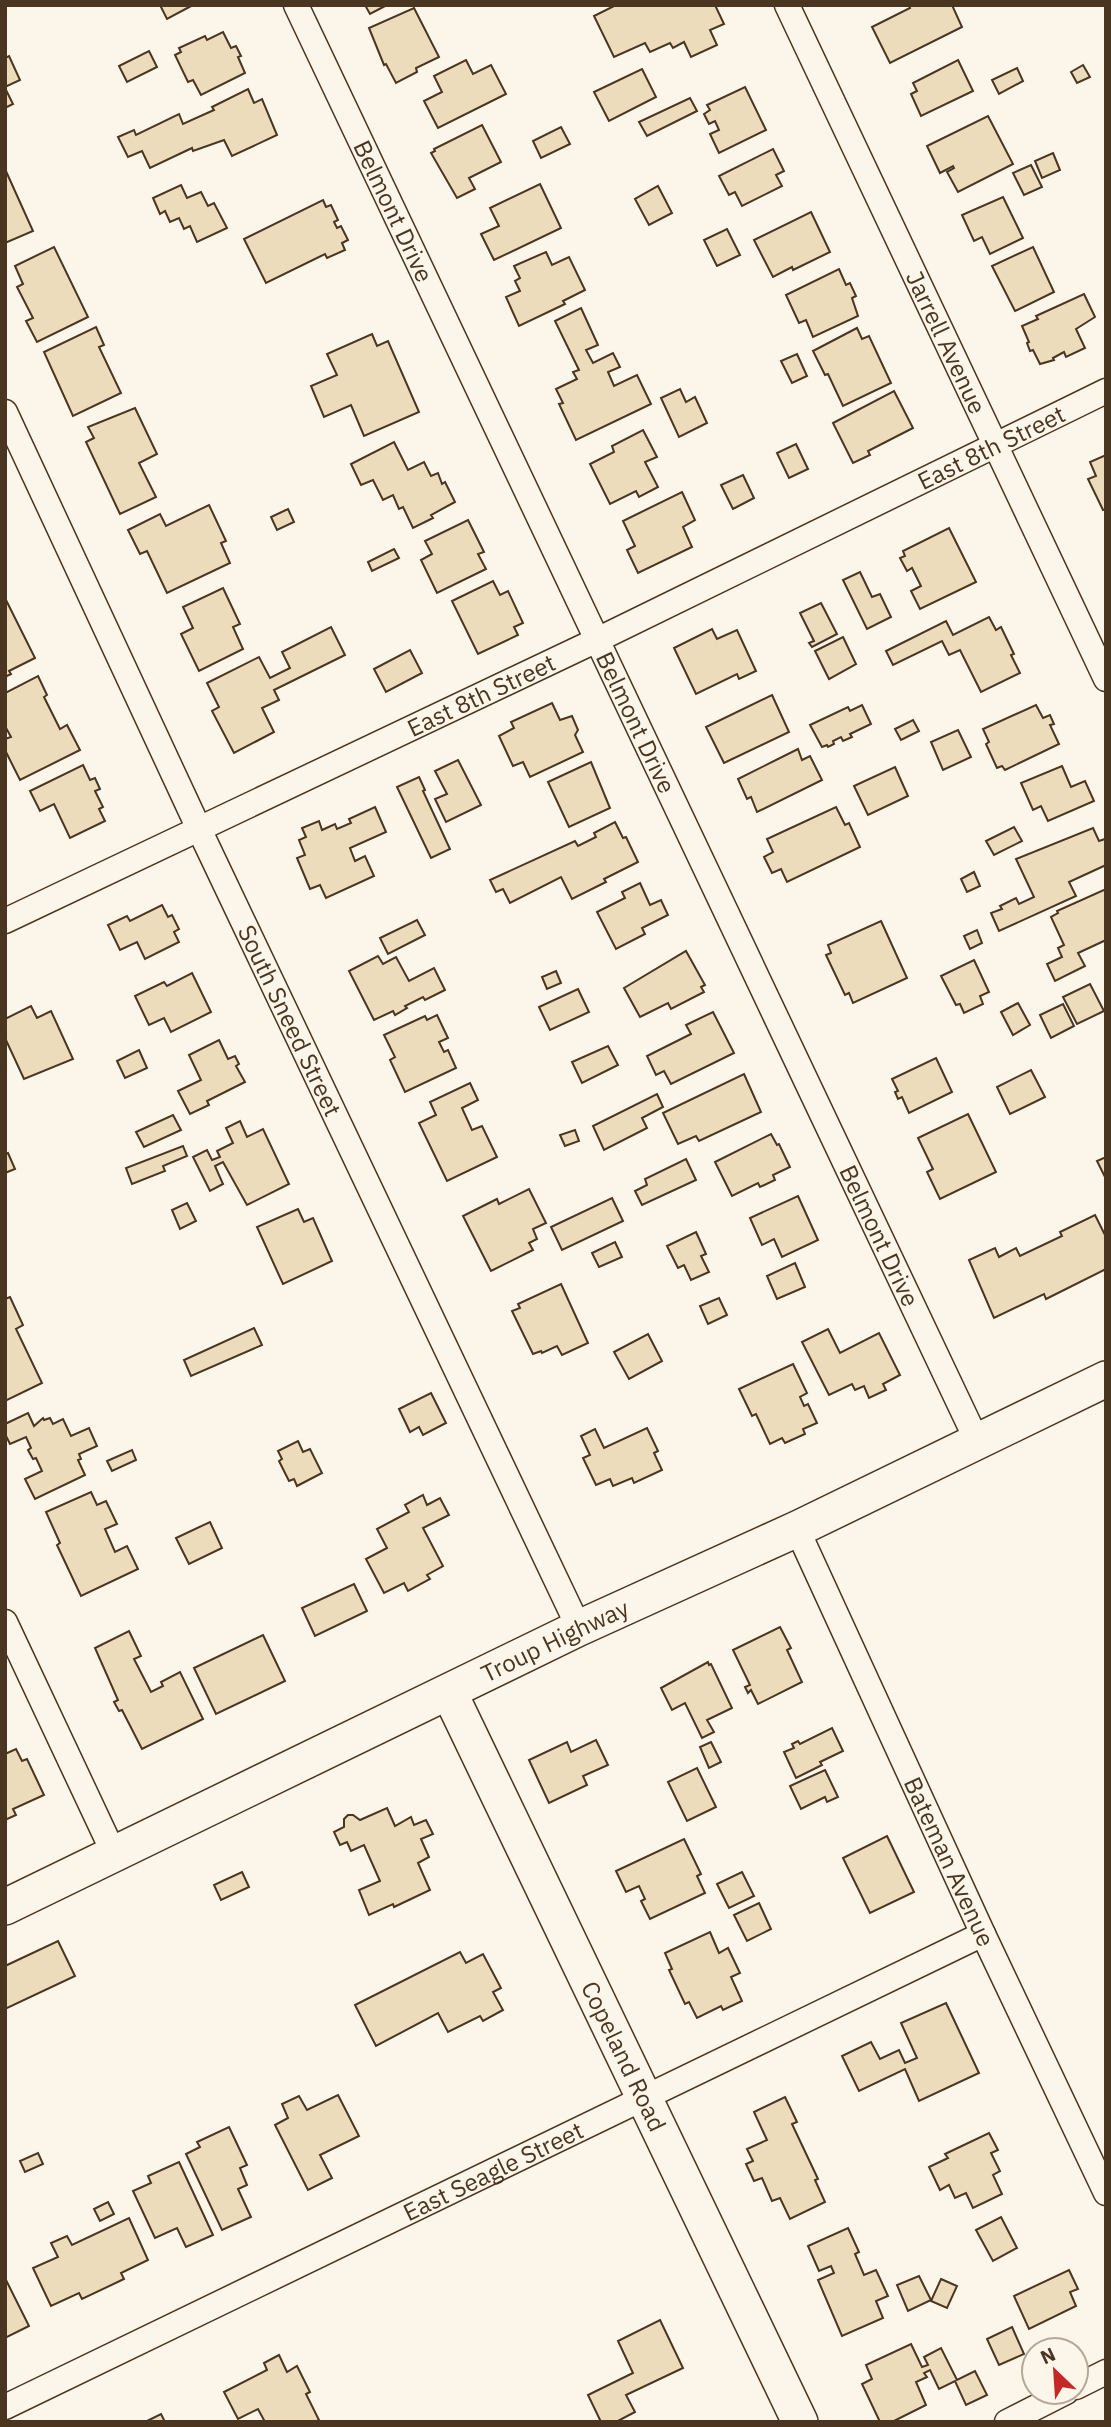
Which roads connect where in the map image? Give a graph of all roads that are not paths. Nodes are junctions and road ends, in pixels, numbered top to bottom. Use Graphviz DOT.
graph roads {
  1 [pos="296,5"];
  2 [pos="787,5"];
  3 [pos="1106,391"];
  4 [pos="5,412"];
  5 [pos="994,446"];
  6 [pos="597,640"];
  7 [pos="1106,679"];
  8 [pos="199,829"];
  9 [pos="5,922"];
  10 [pos="1106,1379"];
  11 [pos="977,1441"];
  12 [pos="797,1529"];
  13 [pos="5,1622"];
  14 [pos="579,1628"];
  15 [pos="449,1692"];
  16 [pos="115,1856"];
  17 [pos="5,1908"];
  18 [pos="983,1934"];
  19 [pos="645,2097"];
  20 [pos="1106,2193"];
  21 [pos="1106,2372"];
  22 [pos="1090,2380"];
  23 [pos="1038,2406"];
  24 [pos="5,2407"];
  25 [pos="800,2422"];
  26 [pos="1007,2422"];
  1 -- 6 [label="street, Belmont Drive"];
  2 -- 5 [label="street, Jarrell Avenue"];
  3 -- 5 [label="street, East 8th Street"];
  4 -- 8 [label="street, South Sneed Street"];
  5 -- 6 [label="street, East 8th Street"];
  5 -- 7 [label="street, Jarrell Avenue"];
  6 -- 8 [label="street, East 8th Street"];
  6 -- 11 [label="street, Belmont Drive"];
  8 -- 9 [label="street, East 8th Street"];
  8 -- 14 [label="street, South Sneed Street"];
  10 -- 11 [label="main road, Troup Highway"];
  11 -- 12 [label="main road, Troup Highway"];
  12 -- 14 [label="main road, Troup Highway"];
  12 -- 18 [label="street, Bateman Avenue"];
  13 -- 16 [label="street"];
  14 -- 15 [label="main road, Troup Highway"];
  15 -- 16 [label="main road, Troup Highway"];
  15 -- 19 [label="main road, Copeland Road"];
  16 -- 17 [label="main road, Troup Highway"];
  18 -- 19 [label="street, East Seagle Street"];
  18 -- 20 [label="street, Bateman Avenue"];
  19 -- 24 [label="street, East Seagle Street"];
  19 -- 25 [label="main road, Copeland Road"];
  21 -- 22 [label="street"];
  23 -- 26 [label="street"];
}
